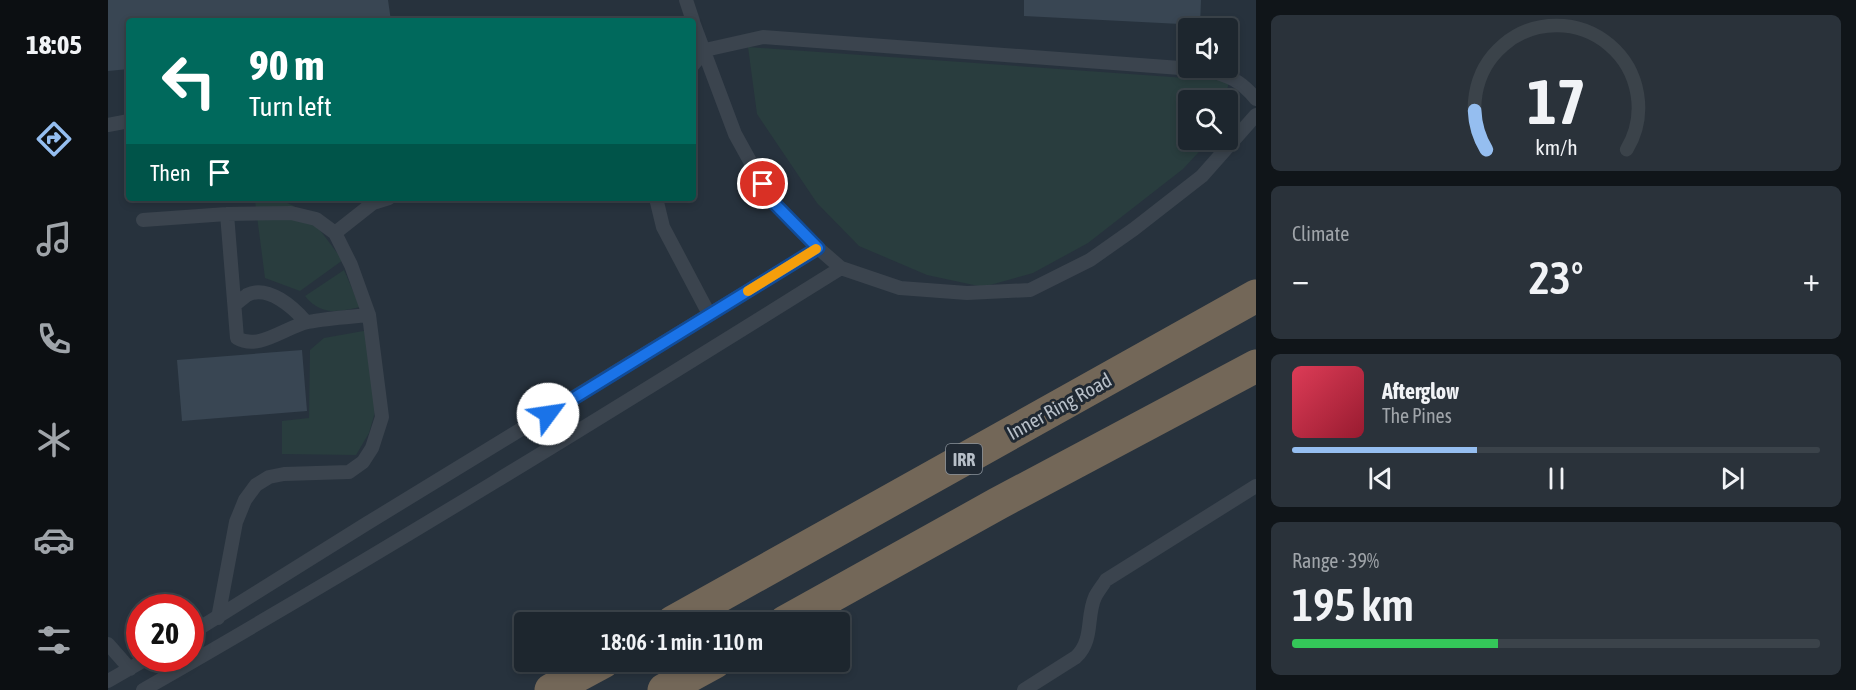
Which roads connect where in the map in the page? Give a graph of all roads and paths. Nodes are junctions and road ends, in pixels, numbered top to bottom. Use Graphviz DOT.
graph roads {
  1 [pos="686,0"];
  2 [pos="692,18"];
  3 [pos="696,28"];
  4 [pos="705,50"];
  5 [pos="696,61"];
  6 [pos="1256,99"];
  7 [pos="1256,116"];
  8 [pos="126,121"];
  9 [pos="108,124"];
  10 [pos="379,201"];
  11 [pos="657,201"];
  12 [pos="227,214"];
  13 [pos="143,220"];
  14 [pos="335,233"];
  15 [pos="818,248"];
  16 [pos="841,268"];
  17 [pos="1256,296"];
  18 [pos="235,304"];
  19 [pos="709,314"];
  20 [pos="369,315"];
  21 [pos="306,322"];
  22 [pos="1256,366"];
  23 [pos="1256,486"];
  24 [pos="691,612"];
  25 [pos="803,612"];
  26 [pos="218,618"];
  27 [pos="204,626"];
  28 [pos="108,644"];
  29 [pos="126,664"];
  30 [pos="126,671"];
  31 [pos="584,672"];
  32 [pos="697,672"];
  33 [pos="108,681"];
  34 [pos="143,690"];
  35 [pos="551,690"];
  36 [pos="664,690"];
  37 [pos="1024,690"];
  1 -- 2 [label="lane"];
  3 -- 4 [label="lane"];
  4 -- 5 [label="lane"];
  4 -- 6 [label="lane"];
  4 -- 15 [label="lane"];
  7 -- 16 [label="lane"];
  8 -- 9 [label="lane"];
  10 -- 14 [label="lane"];
  11 -- 19 [label="lane"];
  12 -- 13 [label="lane"];
  12 -- 14 [label="lane"];
  12 -- 18 [label="lane"];
  14 -- 20 [label="lane"];
  15 -- 16 [label="lane"];
  15 -- 19 [label="lane"];
  16 -- 34 [label="lane"];
  17 -- 24 [label="highway, Inner Ring Road / IRR"];
  18 -- 21 [label="lane"];
  18 -- 21 [label="lane"];
  19 -- 26 [label="lane"];
  20 -- 21 [label="lane"];
  20 -- 26 [label="lane"];
  22 -- 25 [label="highway"];
  23 -- 37 [label="lane"];
  26 -- 27 [label="lane"];
  28 -- 29 [label="lane"];
  30 -- 33 [label="lane"];
  31 -- 35 [label="highway"];
  32 -- 36 [label="highway"];
}
